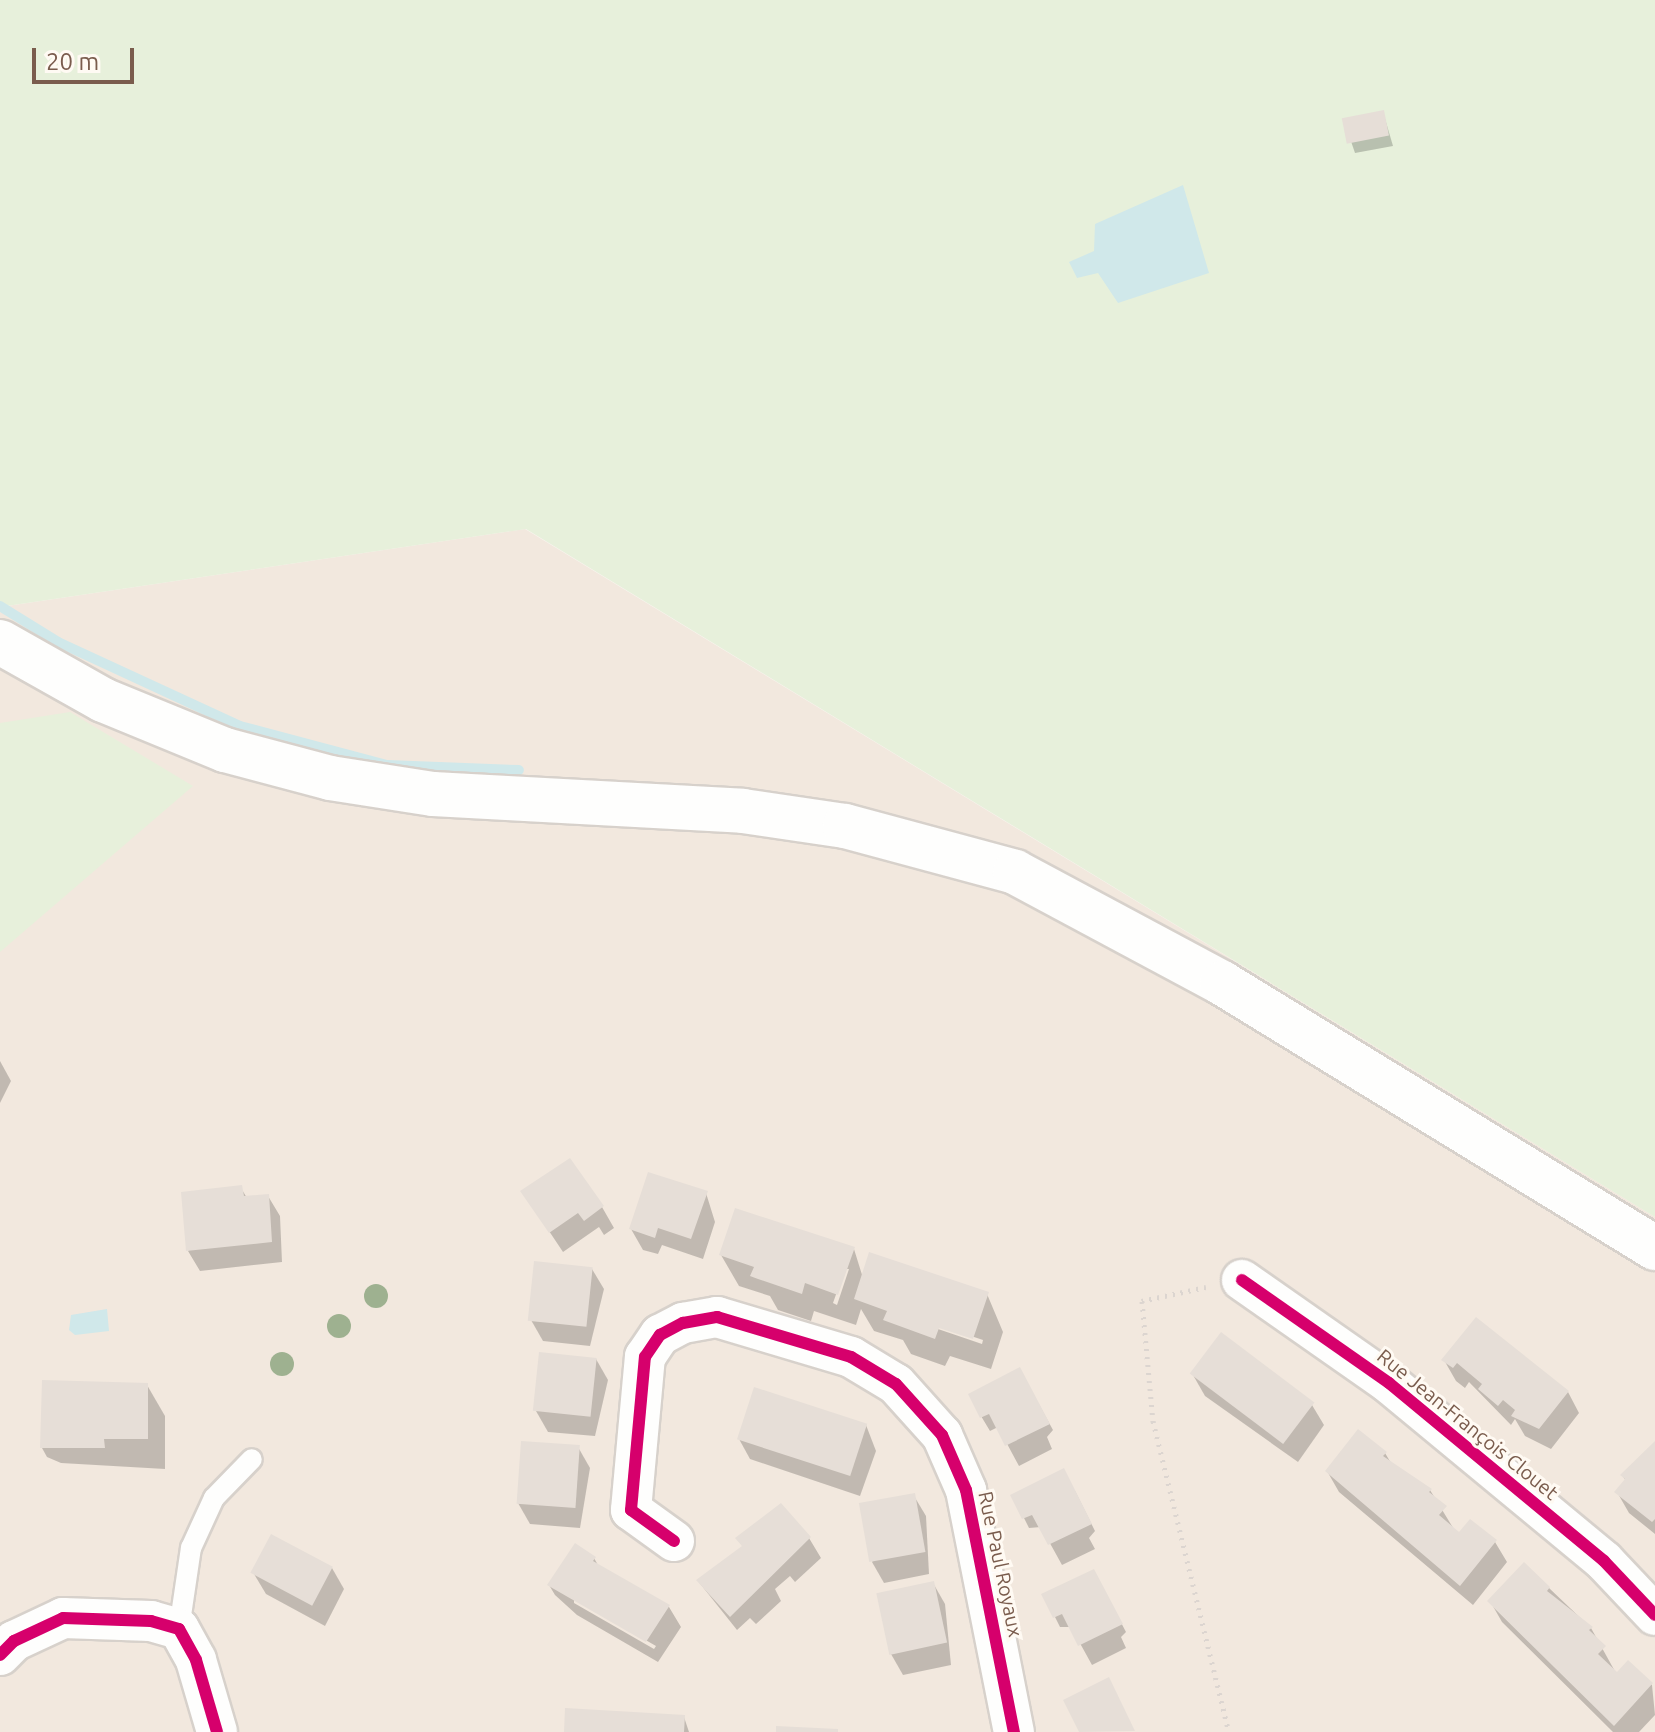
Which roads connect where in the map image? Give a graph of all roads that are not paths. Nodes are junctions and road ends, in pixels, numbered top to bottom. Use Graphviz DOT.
graph roads {
  1 [pos="0,642"];
  2 [pos="1655,1248"];
  3 [pos="1242,1280"];
  4 [pos="252,1459"];
  5 [pos="674,1541"];
  6 [pos="1655,1615"];
  7 [pos="179,1629"];
  8 [pos="0,1655"];
  9 [pos="217,1732"];
  10 [pos="1014,1732"];
  1 -- 2 [label="main road"];
  3 -- 6 [label="street, Rue Jean-François Clouet"];
  4 -- 7 [label="lane"];
  5 -- 10 [label="street, Rue Paul Royaux"];
  7 -- 8 [label="street"];
  7 -- 9 [label="street"];
}
